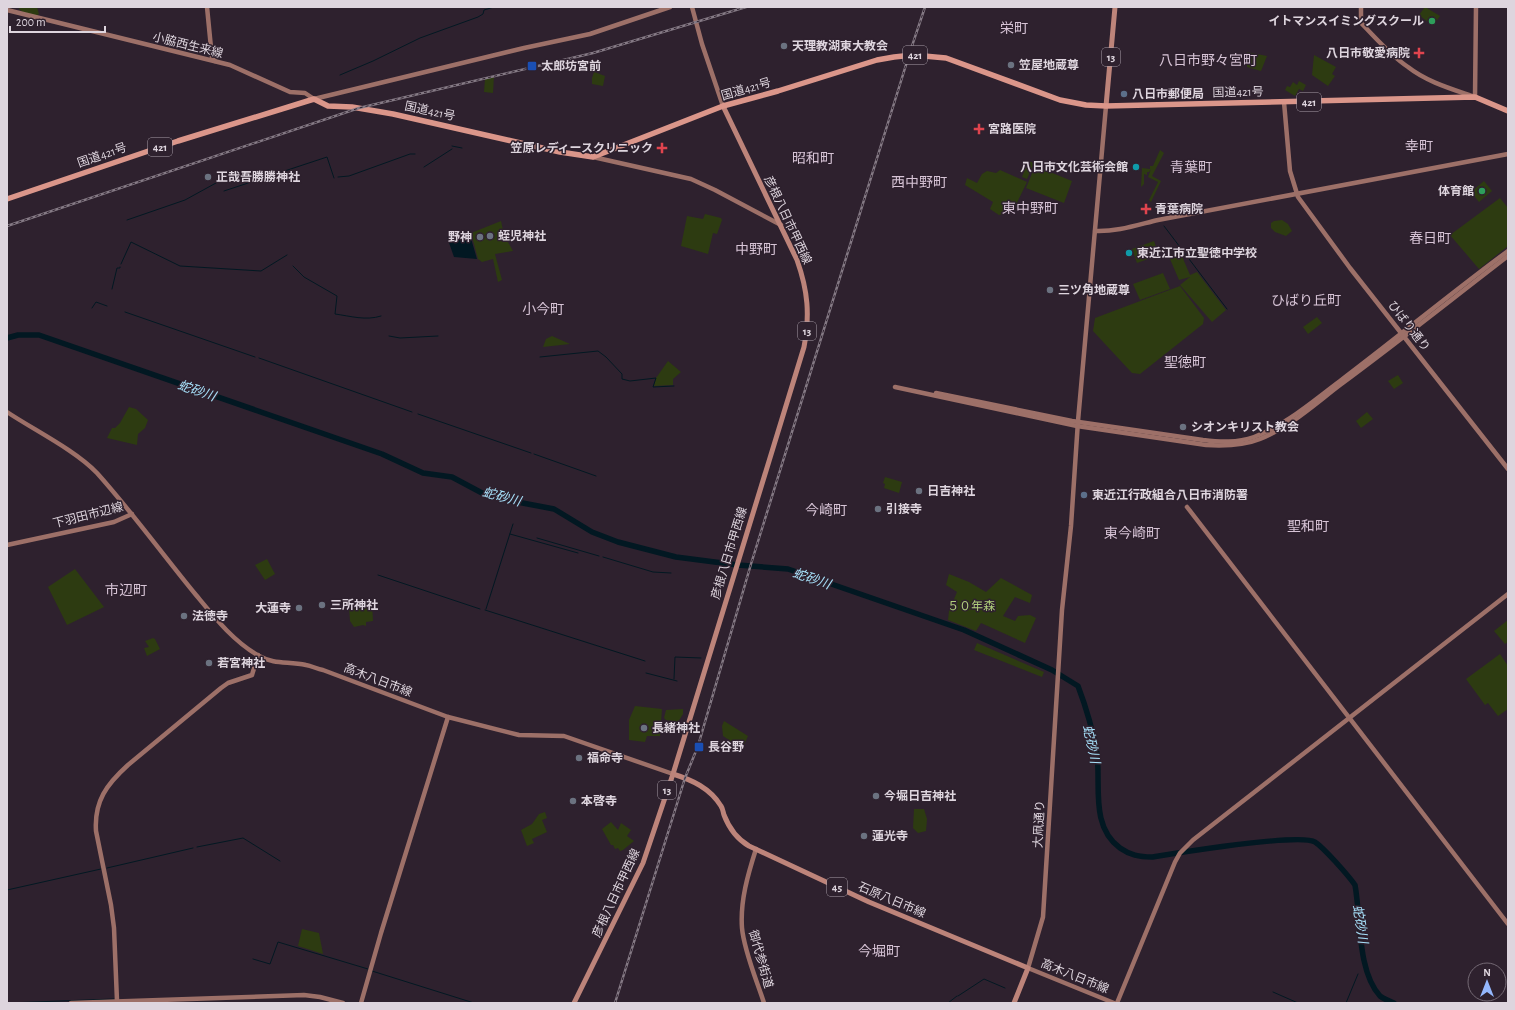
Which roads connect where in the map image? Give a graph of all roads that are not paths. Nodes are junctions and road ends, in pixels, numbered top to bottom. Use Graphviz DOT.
graph roads {
  1 [pos="207,7"];
  2 [pos="670,7"];
  3 [pos="692,7"];
  4 [pos="1116,7"];
  5 [pos="1361,7"];
  6 [pos="1476,7"];
  7 [pos="7,10"];
  8 [pos="215,62"];
  9 [pos="1475,97"];
  10 [pos="314,99"];
  11 [pos="1284,102"];
  12 [pos="723,106"];
  13 [pos="1106,106"];
  14 [pos="1508,111"];
  15 [pos="1508,154"];
  16 [pos="593,157"];
  17 [pos="1296,194"];
  18 [pos="7,199"];
  19 [pos="774,219"];
  20 [pos="790,231"];
  21 [pos="1095,231"];
  22 [pos="785,235"];
  23 [pos="1508,251"];
  24 [pos="1508,256"];
  25 [pos="1402,334"];
  26 [pos="895,386"];
  27 [pos="7,412"];
  28 [pos="1078,424"];
  29 [pos="1508,469"];
  30 [pos="1187,507"];
  31 [pos="132,514"];
  32 [pos="7,545"];
  33 [pos="1508,594"];
  34 [pos="258,655"];
  35 [pos="448,717"];
  36 [pos="1350,717"];
  37 [pos="672,774"];
  38 [pos="756,849"];
  39 [pos="1508,924"];
  40 [pos="1028,968"];
  41 [pos="117,1001"];
  42 [pos="71,1003"];
  43 [pos="343,1003"];
  44 [pos="361,1003"];
  45 [pos="574,1003"];
  46 [pos="764,1003"];
  47 [pos="1014,1003"];
  48 [pos="1116,1003"];
  1 -- 8 [label="street"];
  2 -- 10 [label="street"];
  3 -- 12 [label="street"];
  4 -- 13 [label="main road, 13"];
  5 -- 9 [label="street"];
  6 -- 9 [label="street"];
  7 -- 8 [label="street, 小脇西生来線"];
  8 -- 10 [label="street, 小脇西生来線"];
  9 -- 11 [label="highway, 国道421号 / 421"];
  9 -- 14 [label="highway, 国道421号 / 421"];
  10 -- 16 [label="highway, 国道421号"];
  10 -- 18 [label="highway, 国道421号 / 421"];
  11 -- 13 [label="highway, 国道421号 / 421"];
  11 -- 17 [label="street"];
  12 -- 13 [label="highway, 国道421号 / 421"];
  12 -- 16 [label="highway, 国道421号 / 421"];
  12 -- 19 [label="main road, 彦根八日市甲西線 / 13"];
  13 -- 21 [label="street, 大凧通り"];
  15 -- 17 [label="street"];
  16 -- 19 [label="street"];
  17 -- 21 [label="street"];
  17 -- 25 [label="street, ひばり通り"];
  19 -- 22 [label="main road, 彦根八日市甲西線 / 13"];
  20 -- 22 [label="main road"];
  21 -- 28 [label="street, 大凧通り"];
  22 -- 37 [label="main road, 彦根八日市甲西線 / 13"];
  23 -- 25 [label="street"];
  24 -- 25 [label="street"];
  25 -- 28 [label="street"];
  25 -- 29 [label="street, ひばり通り"];
  26 -- 28 [label="street"];
  27 -- 31 [label="street, 下羽田市辺線"];
  28 -- 40 [label="street, 大凧通り"];
  30 -- 36 [label="street"];
  31 -- 32 [label="street, 下羽田市辺線"];
  31 -- 34 [label="street, 高木八日市線"];
  33 -- 36 [label="street"];
  34 -- 35 [label="street, 高木八日市線"];
  34 -- 41 [label="street"];
  35 -- 37 [label="street, 高木八日市線"];
  35 -- 44 [label="street"];
  36 -- 39 [label="street"];
  36 -- 48 [label="street"];
  37 -- 38 [label="main road, 石原八日市線 / 45"];
  37 -- 45 [label="main road, 彦根八日市甲西線 / 13"];
  38 -- 40 [label="main road, 石原八日市線 / 45"];
  38 -- 46 [label="street, 御代参街道"];
  40 -- 47 [label="main road"];
  40 -- 48 [label="street, 高木八日市線"];
  41 -- 42 [label="street"];
  41 -- 43 [label="street"];
}
